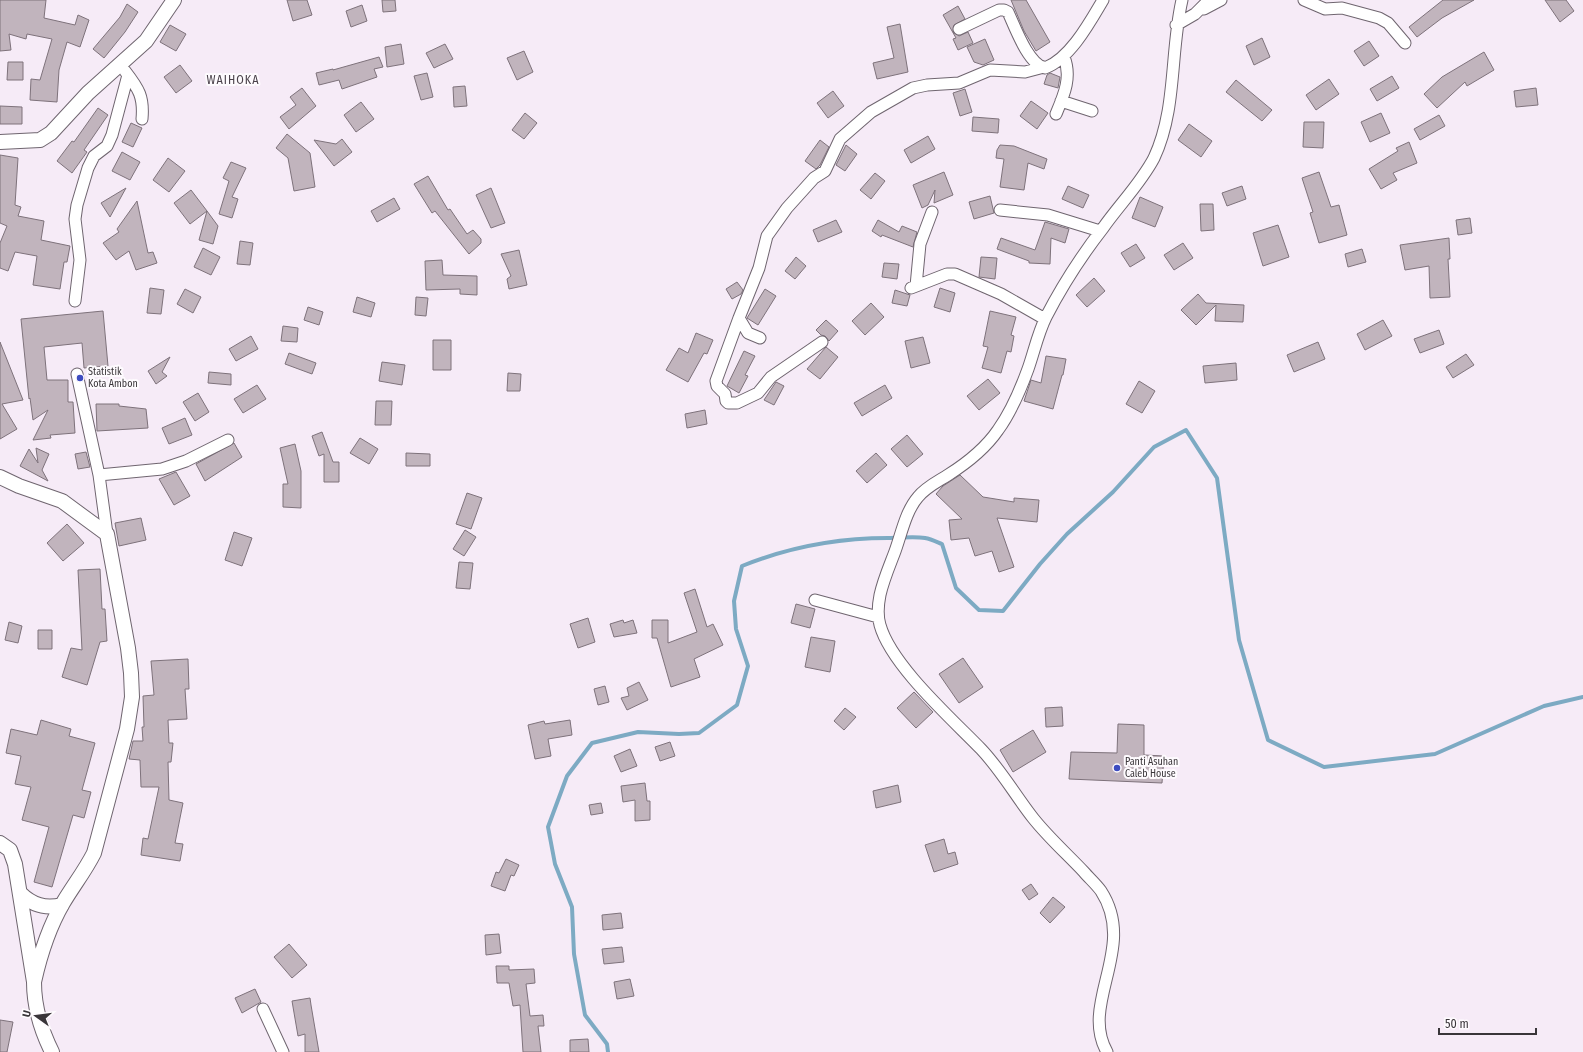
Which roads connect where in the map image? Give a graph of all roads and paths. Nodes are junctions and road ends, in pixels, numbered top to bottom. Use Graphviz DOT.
graph roads {
  1 [pos="174,0"];
  2 [pos="1103,0"];
  3 [pos="1182,0"];
  4 [pos="1209,0"];
  5 [pos="1221,0"];
  6 [pos="1304,0"];
  7 [pos="1195,14"];
  8 [pos="1176,25"];
  9 [pos="959,29"];
  10 [pos="1405,43"];
  11 [pos="1064,57"];
  12 [pos="1044,67"];
  13 [pos="124,70"];
  14 [pos="1061,101"];
  15 [pos="1092,111"];
  16 [pos="1056,114"];
  17 [pos="142,119"];
  18 [pos="0,142"];
  19 [pos="1000,210"];
  20 [pos="932,212"];
  21 [pos="1100,231"];
  22 [pos="75,301"];
  23 [pos="739,318"];
  24 [pos="1045,319"];
  25 [pos="760,338"];
  26 [pos="822,342"];
  27 [pos="77,374"];
  28 [pos="228,440"];
  29 [pos="99,475"];
  30 [pos="0,477"];
  31 [pos="107,534"];
  32 [pos="815,600"];
  33 [pos="878,617"];
  34 [pos="0,843"];
  35 [pos="20,893"];
  36 [pos="62,905"];
  37 [pos="34,982"];
  38 [pos="263,1009"];
  39 [pos="52,1052"];
  40 [pos="283,1052"];
  41 [pos="1107,1052"];
  1 -- 13 [label="street"];
  2 -- 11 [label="street"];
  3 -- 8 [label="street"];
  4 -- 7 [label="street"];
  5 -- 7 [label="street"];
  6 -- 10 [label="street"];
  7 -- 8 [label="street"];
  8 -- 21 [label="street"];
  9 -- 12 [label="street"];
  11 -- 12 [label="street"];
  11 -- 14 [label="street"];
  12 -- 23 [label="street"];
  13 -- 17 [label="street"];
  13 -- 18 [label="street"];
  13 -- 22 [label="street"];
  14 -- 15 [label="street"];
  14 -- 16 [label="street"];
  19 -- 21 [label="street"];
  20 -- 24 [label="street"];
  21 -- 24 [label="street"];
  23 -- 25 [label="street"];
  23 -- 26 [label="street"];
  24 -- 33 [label="street"];
  27 -- 29 [label="street"];
  28 -- 29 [label="street"];
  29 -- 31 [label="street"];
  30 -- 31 [label="street"];
  31 -- 36 [label="street"];
  32 -- 33 [label="street"];
  33 -- 41 [label="street"];
  34 -- 35 [label="street"];
  35 -- 36 [label="street"];
  35 -- 37 [label="street"];
  36 -- 37 [label="street"];
  37 -- 39 [label="street"];
  38 -- 40 [label="street"];
}
